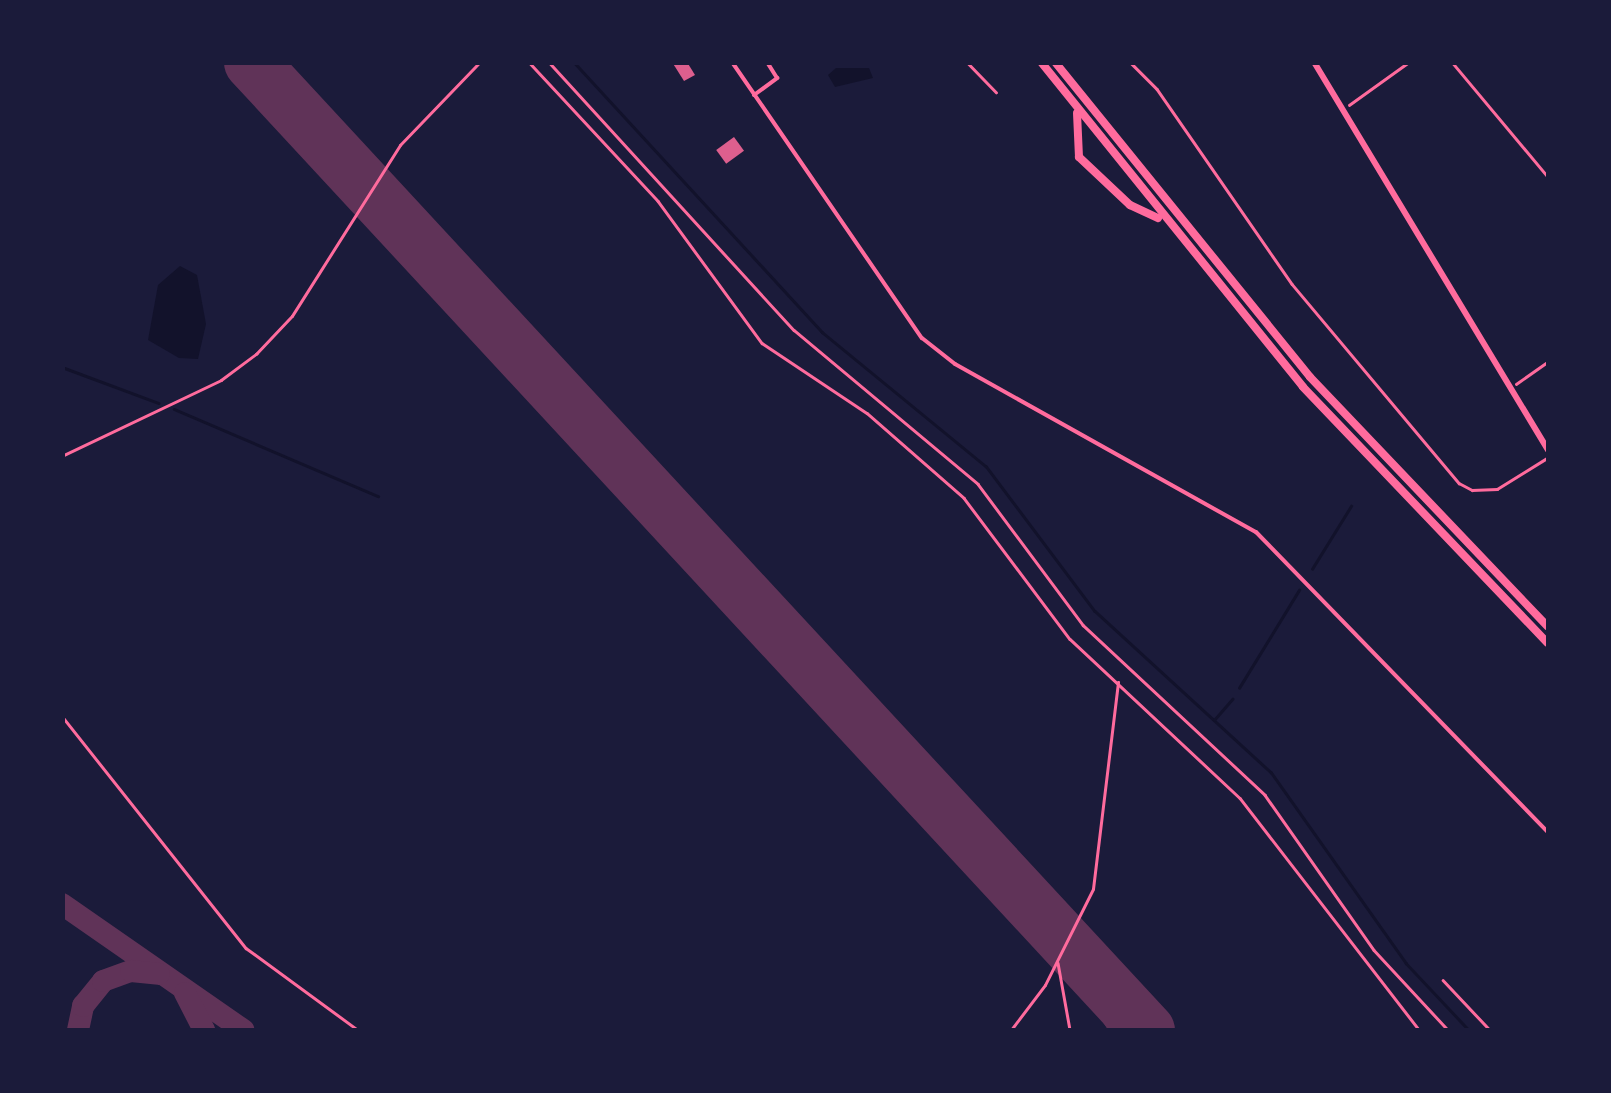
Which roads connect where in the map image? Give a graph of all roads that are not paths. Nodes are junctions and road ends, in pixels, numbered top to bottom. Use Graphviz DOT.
graph roads {
  1 [pos="480,62"];
  2 [pos="529,62"];
  3 [pos="732,62"];
  4 [pos="767,62"];
  5 [pos="967,62"];
  6 [pos="1041,62"];
  7 [pos="1056,62"];
  8 [pos="1314,62"];
  9 [pos="996,92"];
  10 [pos="754,95"];
  11 [pos="1076,108"];
  12 [pos="1163,220"];
  13 [pos="1548,453"];
  14 [pos="62,456"];
  15 [pos="1548,627"];
  16 [pos="1548,643"];
  17 [pos="1118,682"];
  18 [pos="62,716"];
  19 [pos="1548,832"];
  20 [pos="1058,962"];
  21 [pos="358,1030"];
  22 [pos="1011,1030"];
  23 [pos="1070,1030"];
  24 [pos="1419,1030"];
  1 -- 14 [label="lane"];
  2 -- 17 [label="lane"];
  3 -- 10 [label="street"];
  4 -- 10 [label="street"];
  5 -- 9 [label="lane"];
  6 -- 11 [label="highway"];
  7 -- 15 [label="highway"];
  8 -- 13 [label="main road"];
  10 -- 19 [label="street"];
  11 -- 12 [label="highway"];
  11 -- 12 [label="highway"];
  12 -- 16 [label="highway"];
  17 -- 20 [label="lane"];
  17 -- 24 [label="lane"];
  18 -- 21 [label="lane"];
  20 -- 22 [label="lane"];
  20 -- 23 [label="lane"];
}
